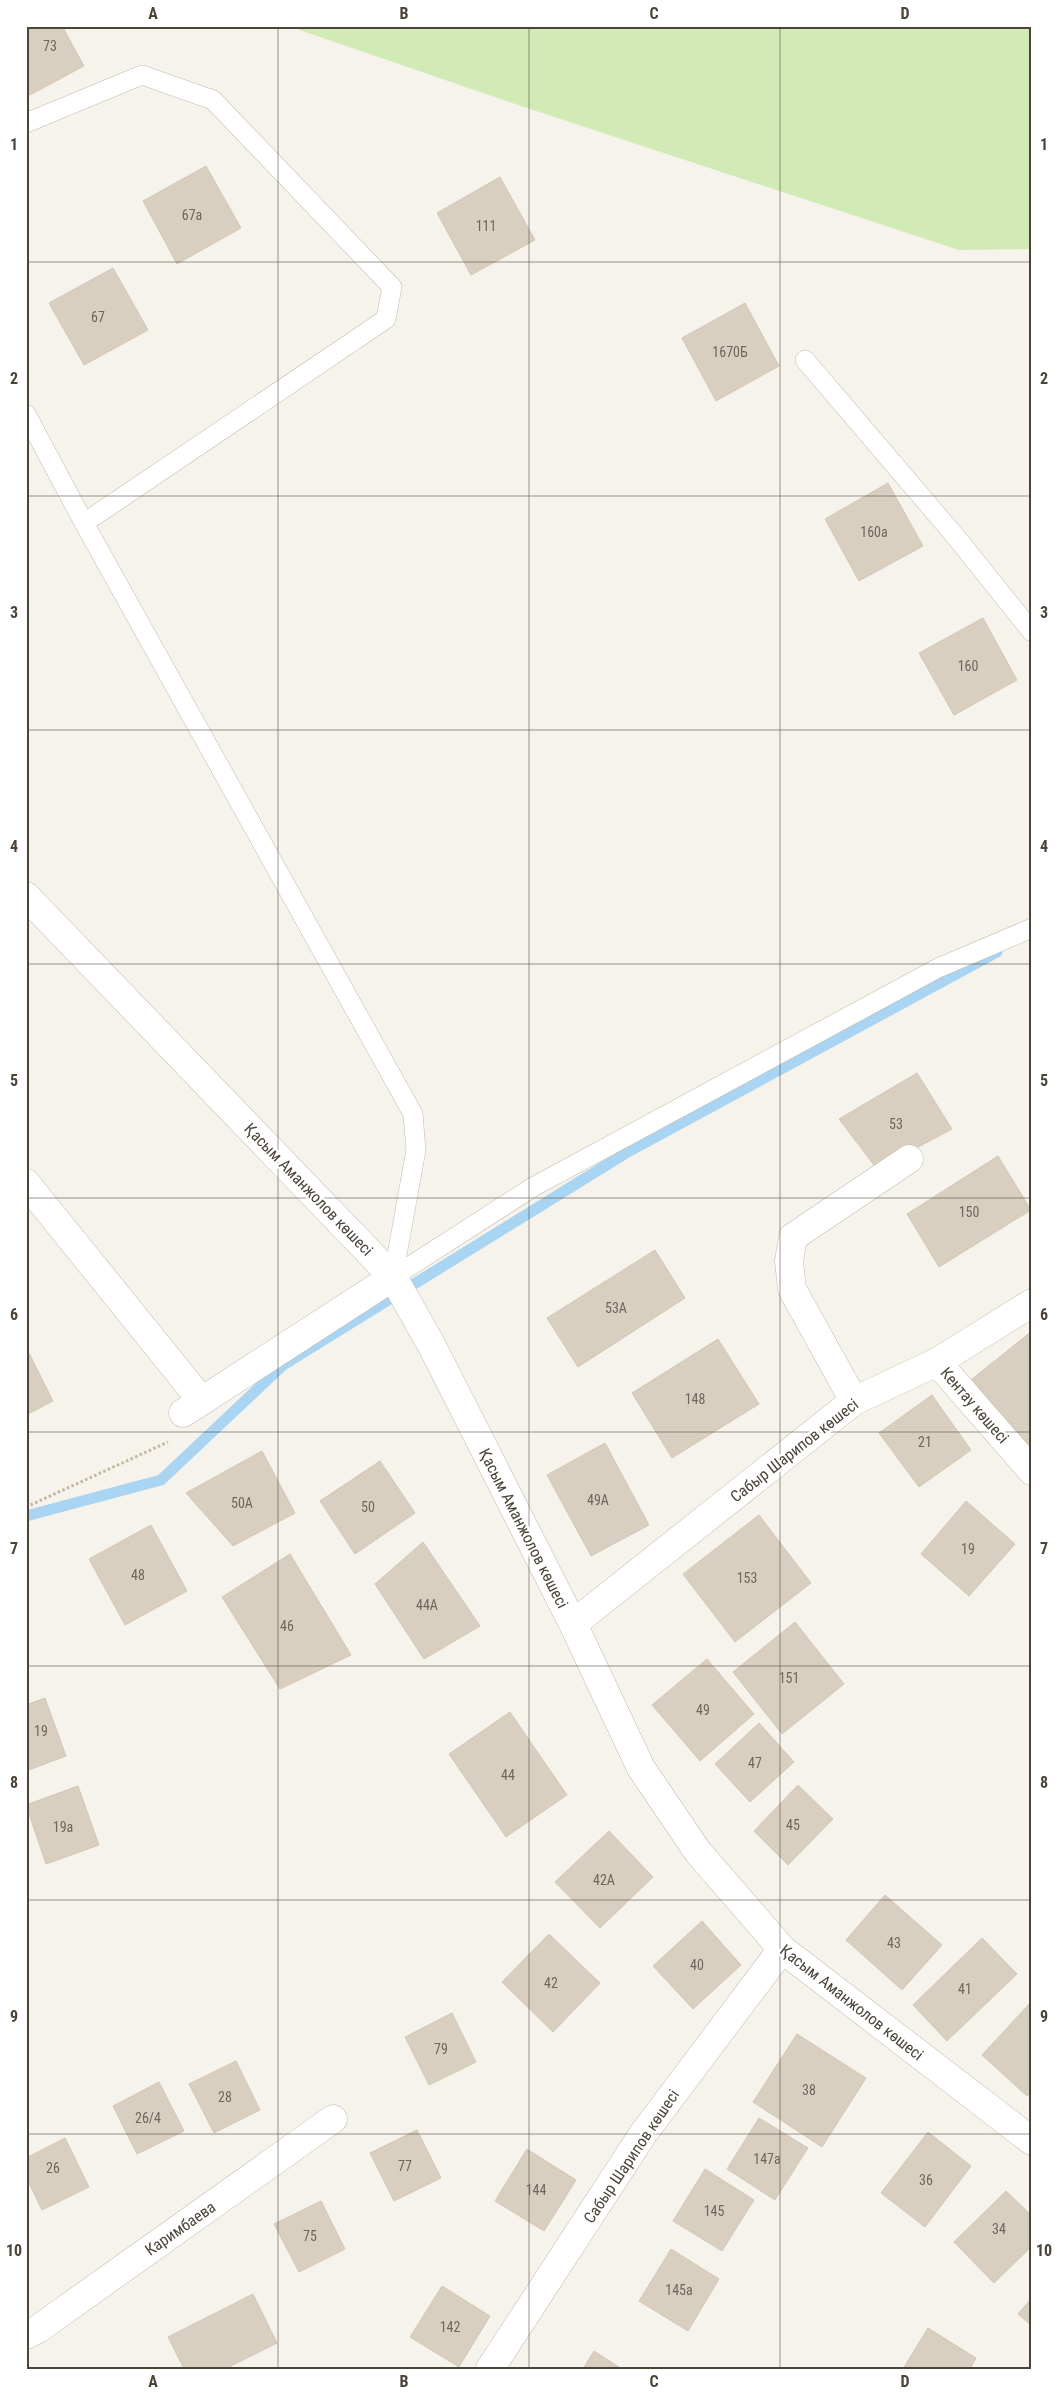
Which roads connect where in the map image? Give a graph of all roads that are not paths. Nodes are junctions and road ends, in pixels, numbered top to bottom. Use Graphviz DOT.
graph roads {
  1 [pos="26,123"];
  2 [pos="805,360"];
  3 [pos="26,414"];
  4 [pos="84,523"];
  5 [pos="1032,632"];
  6 [pos="26,896"];
  7 [pos="1032,928"];
  8 [pos="909,1159"];
  9 [pos="26,1183"];
  10 [pos="396,1283"];
  11 [pos="1032,1303"];
  12 [pos="937,1362"];
  13 [pos="854,1401"];
  14 [pos="1032,1471"];
  15 [pos="573,1624"];
  16 [pos="782,1949"];
  17 [pos="333,2119"];
  18 [pos="1032,2141"];
  19 [pos="30,2325"];
  20 [pos="490,2369"];
  1 -- 4 [label="lane"];
  2 -- 5 [label="lane"];
  3 -- 4 [label="lane"];
  4 -- 10 [label="lane"];
  6 -- 10 [label="street, Қасым Аманжолов көшесі"];
  7 -- 10 [label="lane"];
  8 -- 13 [label="street"];
  9 -- 10 [label="street"];
  10 -- 15 [label="street, Қасым Аманжолов көшесі"];
  11 -- 12 [label="street, Сабыр Шарипов көшесі"];
  12 -- 13 [label="street, Сабыр Шарипов көшесі"];
  12 -- 14 [label="street, Кентау көшесі"];
  13 -- 15 [label="street, Сабыр Шарипов көшесі"];
  15 -- 16 [label="street, Қасым Аманжолов көшесі"];
  16 -- 18 [label="street, Қасым Аманжолов көшесі"];
  16 -- 20 [label="street, Сабыр Шарипов көшесі"];
  17 -- 19 [label="street, Каримбаева"];
}
